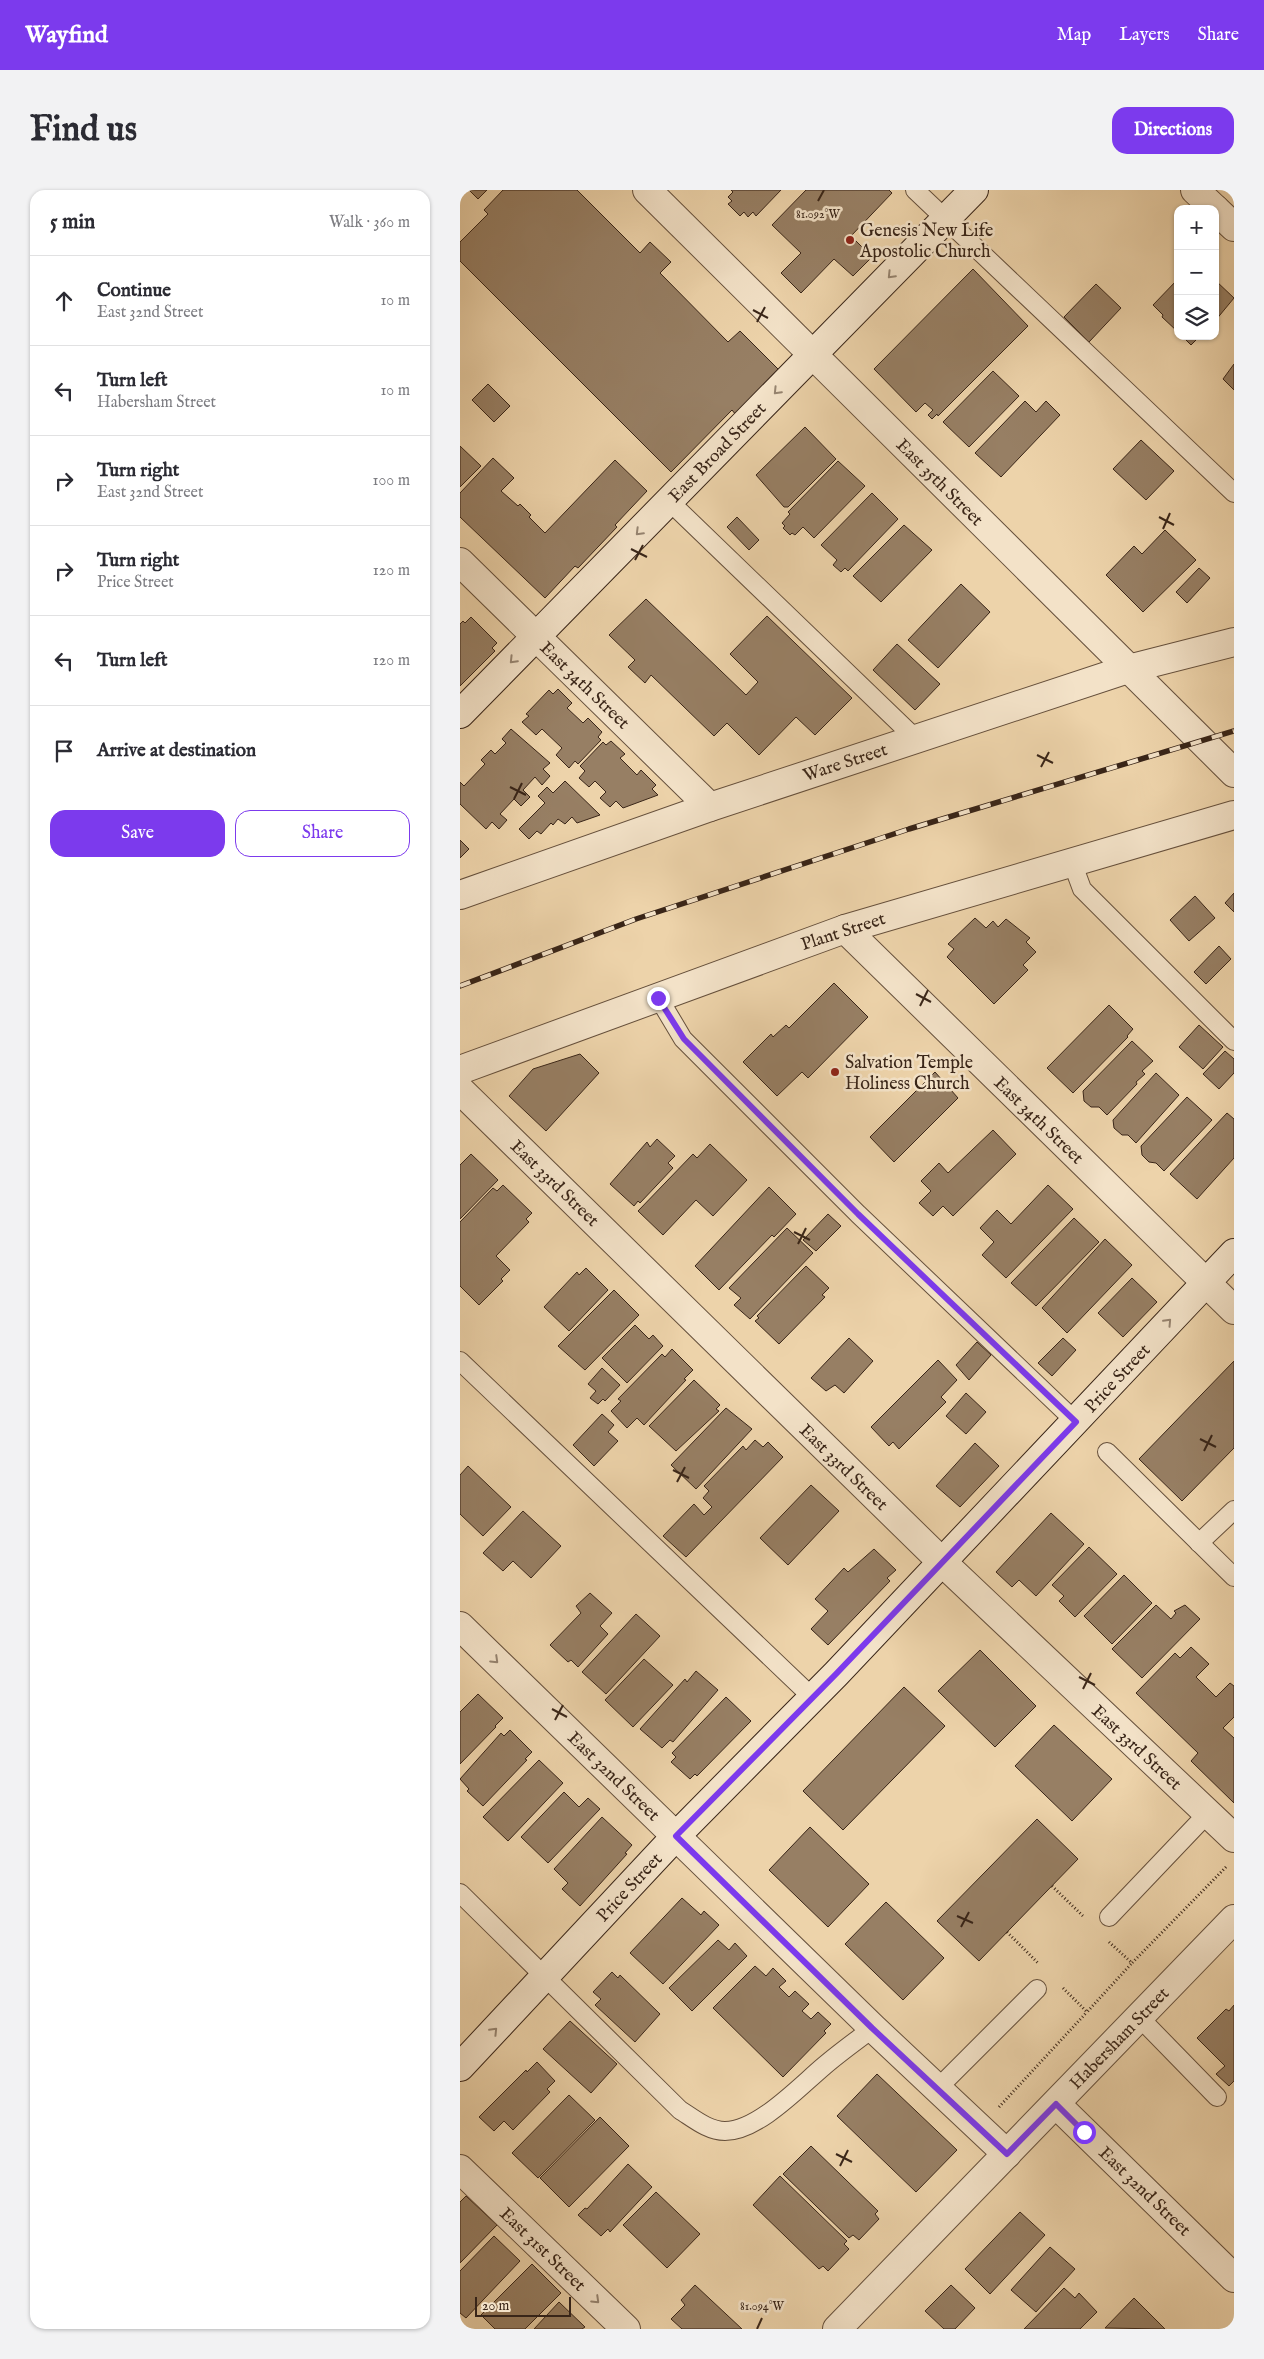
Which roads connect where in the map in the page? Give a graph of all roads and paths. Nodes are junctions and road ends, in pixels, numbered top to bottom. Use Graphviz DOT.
graph roads {
  1 [pos="647,190"];
  2 [pos="915,190"];
  3 [pos="974,190"];
  4 [pos="1195,190"];
  5 [pos="1211,205"];
  6 [pos="1219,213"];
  7 [pos="946,219"];
  8 [pos="1234,227"];
  9 [pos="813,355"];
  10 [pos="1234,493"];
  11 [pos="669,501"];
  12 [pos="460,562"];
  13 [pos="536,637"];
  14 [pos="1234,642"];
  15 [pos="1128,669"];
  16 [pos="460,714"];
  17 [pos="916,739"];
  18 [pos="1234,773"];
  19 [pos="710,806"];
  20 [pos="1234,815"];
  21 [pos="1072,862"];
  22 [pos="460,896"];
  23 [pos="845,929"];
  24 [pos="658,998"];
  25 [pos="1234,1041"];
  26 [pos="460,1070"];
  27 [pos="460,1090"];
  28 [pos="1234,1253"];
  29 [pos="1206,1282"];
  30 [pos="1234,1310"];
  31 [pos="460,1361"];
  32 [pos="1076,1422"];
  33 [pos="1107,1452"];
  34 [pos="1234,1510"];
  35 [pos="1199,1543"];
  36 [pos="941,1561"];
  37 [pos="1234,1577"];
  38 [pos="460,1626"];
  39 [pos="812,1697"];
  40 [pos="1208,1813"];
  41 [pos="676,1836"];
  42 [pos="1234,1838"];
  43 [pos="460,1893"];
  44 [pos="1109,1917"];
  45 [pos="1234,1918"];
  46 [pos="1008,1932"];
  47 [pos="1132,1963"];
  48 [pos="1041,1965"];
  49 [pos="546,1976"];
  50 [pos="1060,1985"];
  51 [pos="1036,1989"];
  52 [pos="1087,2012"];
  53 [pos="1139,2017"];
  54 [pos="872,2028"];
  55 [pos="460,2067"];
  56 [pos="937,2089"];
  57 [pos="1217,2097"];
  58 [pos="1056,2104"];
  59 [pos="979,2128"];
  60 [pos="1007,2154"];
  61 [pos="460,2169"];
  62 [pos="1234,2278"];
  63 [pos="626,2329"];
  64 [pos="837,2329"];
  1 -- 9 [label="street, East 35th Street"];
  2 -- 7 [label="lane"];
  3 -- 7 [label="street, East Broad Street"];
  4 -- 5 [label="street"];
  6 -- 8 [label="street"];
  7 -- 9 [label="street, East Broad Street, one-way"];
  7 -- 10 [label="lane"];
  9 -- 11 [label="street, East Broad Street, one-way"];
  9 -- 15 [label="street, East 35th Street"];
  11 -- 13 [label="street, East Broad Street, one-way"];
  11 -- 17 [label="lane"];
  12 -- 13 [label="street, East 34th Street"];
  13 -- 16 [label="street, East Broad Street, one-way"];
  13 -- 19 [label="street, East 34th Street"];
  14 -- 15 [label="street, Ware Street"];
  15 -- 17 [label="street, Ware Street"];
  15 -- 18 [label="street, East 35th Street"];
  17 -- 19 [label="street, Ware Street"];
  19 -- 22 [label="street, Ware Street"];
  20 -- 21 [label="street, Plant Street"];
  21 -- 23 [label="street, Plant Street"];
  21 -- 25 [label="lane"];
  23 -- 24 [label="street, Plant Street"];
  23 -- 29 [label="street, East 34th Street"];
  24 -- 26 [label="street, Plant Street"];
  24 -- 32 [label="lane"];
  27 -- 36 [label="street, East 33rd Street"];
  28 -- 29 [label="street, Price Street"];
  29 -- 30 [label="street, East 34th Street"];
  32 -- 29 [label="street, Price Street, one-way"];
  31 -- 39 [label="lane"];
  32 -- 36 [label="street, Price Street"];
  33 -- 35 [label="lane"];
  34 -- 35 [label="lane"];
  35 -- 37 [label="lane"];
  36 -- 39 [label="street, Price Street"];
  36 -- 40 [label="street, East 33rd Street"];
  38 -- 41 [label="street, East 32nd Street, one-way"];
  39 -- 41 [label="street, Price Street"];
  40 -- 42 [label="street, East 33rd Street"];
  40 -- 44 [label="lane"];
  41 -- 49 [label="street, Price Street"];
  41 -- 54 [label="street, East 32nd Street"];
  43 -- 49 [label="lane"];
  45 -- 53 [label="street, Habersham Street"];
  46 -- 48 [label="path"];
  47 -- 52 [label="path"];
  49 -- 54 [label="lane"];
  55 -- 49 [label="street, Price Street, one-way"];
  50 -- 52 [label="path"];
  51 -- 56 [label="lane"];
  52 -- 59 [label="path"];
  53 -- 57 [label="lane"];
  53 -- 58 [label="street, Habersham Street"];
  54 -- 56 [label="street, East 32nd Street"];
  56 -- 59 [label="street, East 32nd Street"];
  58 -- 60 [label="street, Habersham Street"];
  58 -- 62 [label="street, East 32nd Street"];
  59 -- 60 [label="street, East 32nd Street"];
  60 -- 64 [label="street, Habersham Street"];
  61 -- 63 [label="street, East 31st Street, one-way"];
}
